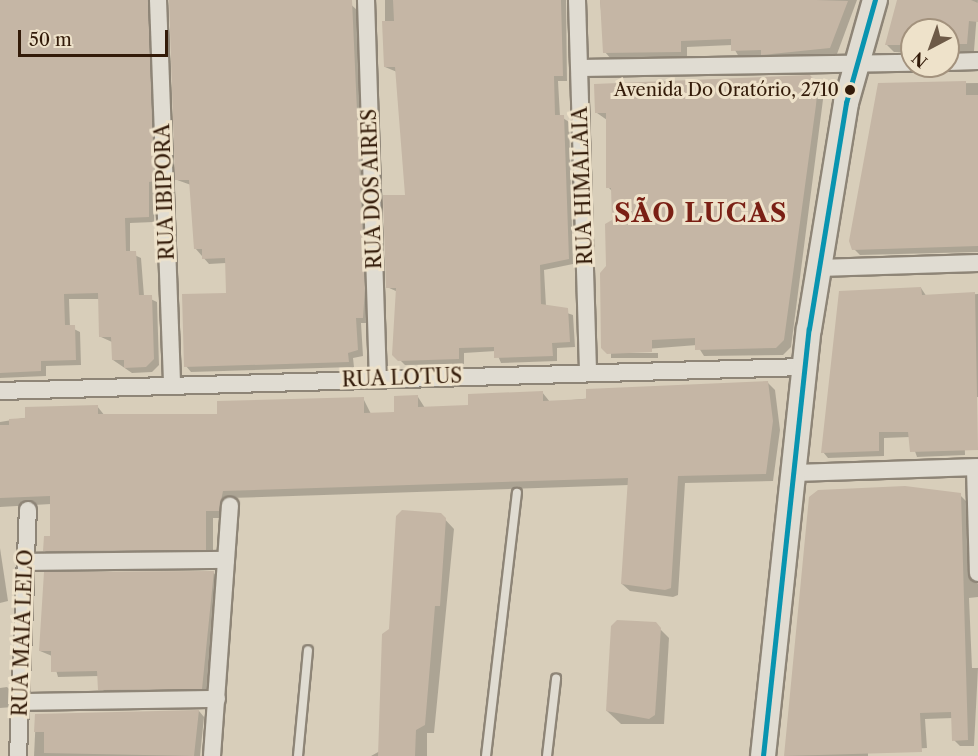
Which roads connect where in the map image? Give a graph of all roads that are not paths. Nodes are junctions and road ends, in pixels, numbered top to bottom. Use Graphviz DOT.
graph roads {
  1 [pos="158,0"];
  2 [pos="366,0"];
  3 [pos="577,0"];
  4 [pos="875,0"];
  5 [pos="978,61"];
  6 [pos="960,62"];
  7 [pos="900,63"];
  8 [pos="857,64"];
  9 [pos="580,68"];
  10 [pos="978,263"];
  11 [pos="819,268"];
  12 [pos="804,367"];
  13 [pos="588,372"];
  14 [pos="378,379"];
  15 [pos="172,385"];
  16 [pos="0,391"];
  17 [pos="976,467"];
  18 [pos="795,473"];
  19 [pos="517,493"];
  20 [pos="230,506"];
  21 [pos="28,510"];
  22 [pos="226,560"];
  23 [pos="26,562"];
  24 [pos="978,573"];
  25 [pos="308,650"];
  26 [pos="556,679"];
  27 [pos="217,699"];
  28 [pos="20,702"];
  29 [pos="18,756"];
  30 [pos="212,756"];
  31 [pos="298,756"];
  32 [pos="486,756"];
  33 [pos="547,756"];
  34 [pos="763,756"];
  1 -- 15 [label="street, RUA IBIPORA"];
  2 -- 14 [label="street, RUA DOS AIRES"];
  3 -- 9 [label="street, RUA HIMALAIA"];
  4 -- 8 [label="main road"];
  5 -- 6 [label="street"];
  7 -- 8 [label="street"];
  8 -- 9 [label="street"];
  8 -- 11 [label="main road"];
  9 -- 13 [label="street, RUA HIMALAIA"];
  10 -- 11 [label="street"];
  11 -- 12 [label="main road"];
  12 -- 13 [label="street, RUA LOTUS"];
  12 -- 18 [label="main road"];
  13 -- 14 [label="street, RUA LOTUS"];
  14 -- 15 [label="street, RUA LOTUS"];
  15 -- 16 [label="street, RUA LOTUS"];
  17 -- 18 [label="street"];
  17 -- 24 [label="street"];
  18 -- 34 [label="main road"];
  19 -- 32 [label="lane"];
  20 -- 22 [label="street"];
  21 -- 23 [label="street, RUA MAIA LELO"];
  22 -- 23 [label="street"];
  22 -- 27 [label="street"];
  23 -- 28 [label="street, RUA MAIA LELO"];
  25 -- 31 [label="lane"];
  26 -- 33 [label="lane"];
  27 -- 28 [label="street"];
  27 -- 30 [label="street"];
  28 -- 29 [label="street, RUA MAIA LELO"];
}
